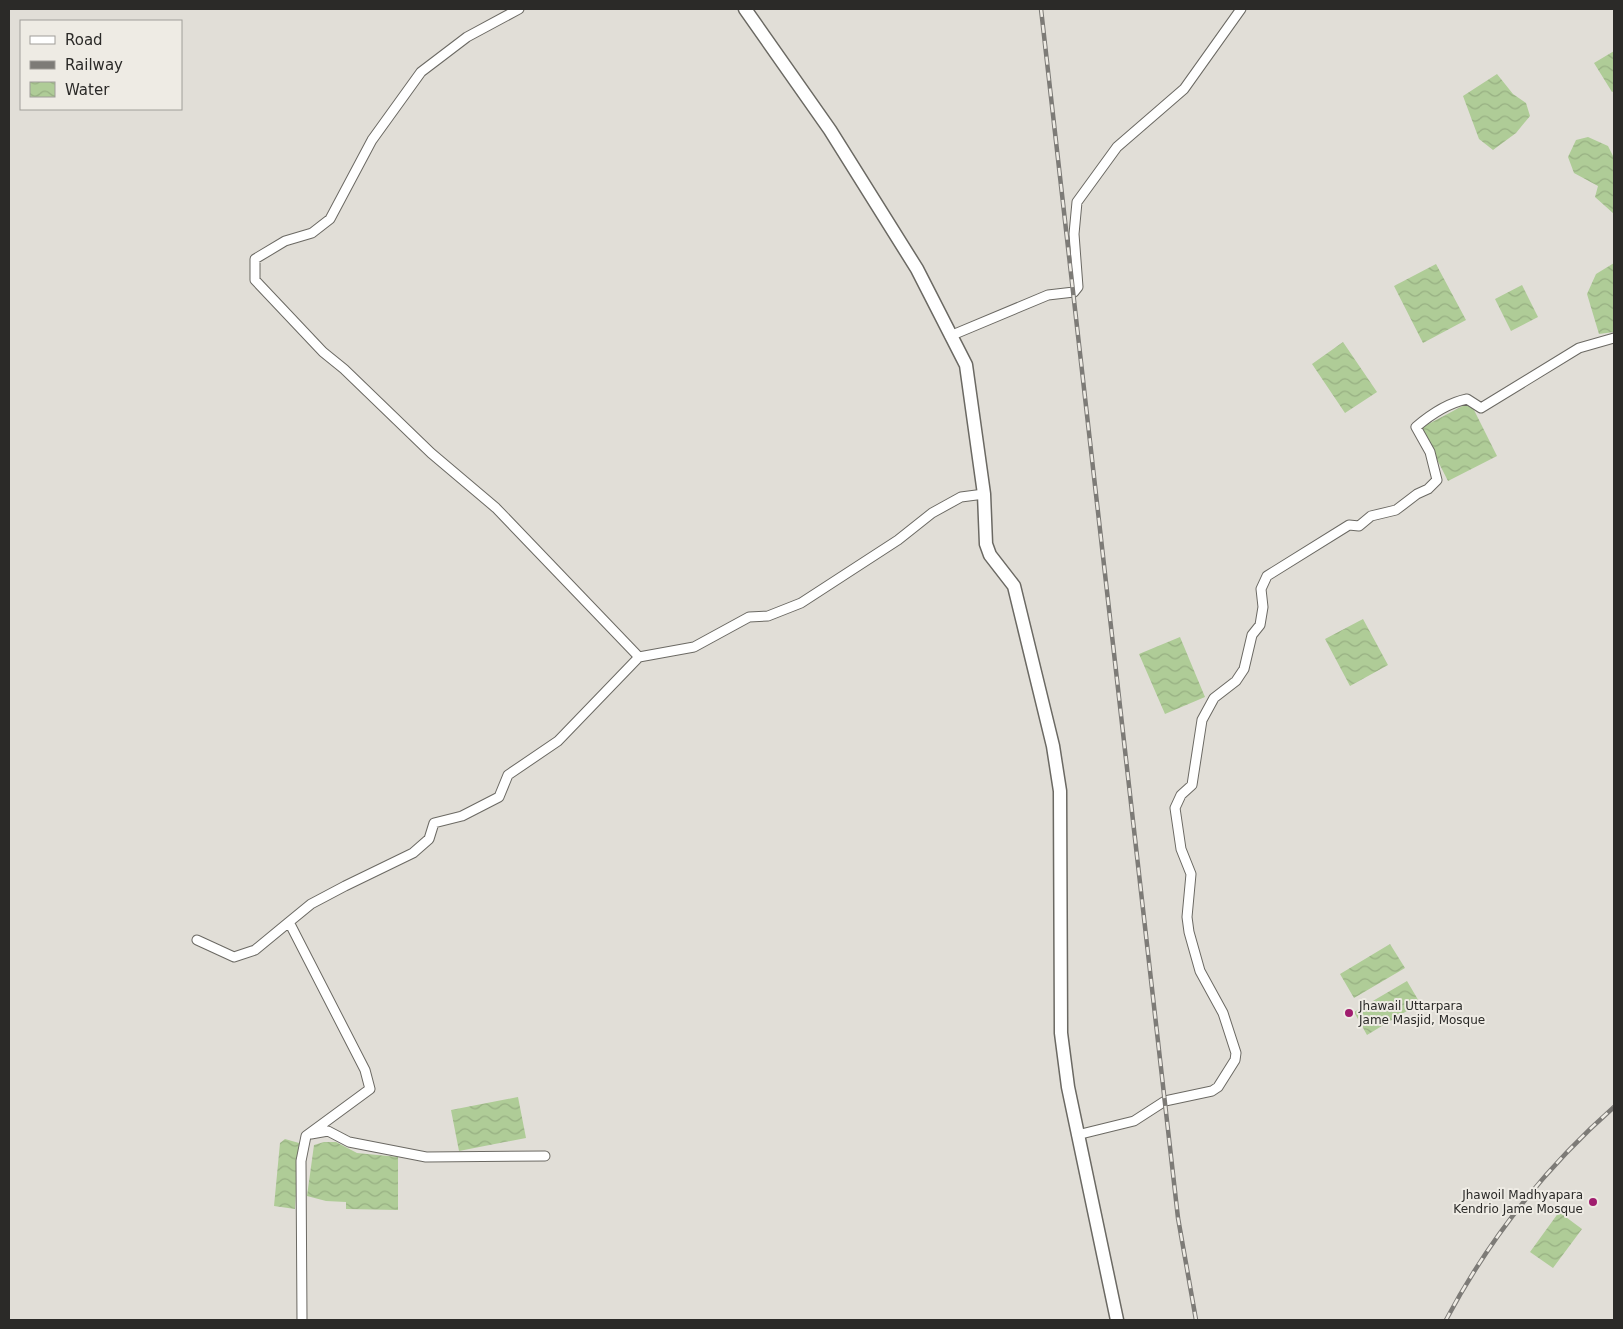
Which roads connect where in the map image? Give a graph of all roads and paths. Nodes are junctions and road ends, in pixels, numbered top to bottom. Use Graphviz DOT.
graph roads {
  1 [pos="519,9"];
  2 [pos="745,9"];
  3 [pos="1241,9"];
  4 [pos="950,336"];
  5 [pos="1614,338"];
  6 [pos="984,494"];
  7 [pos="639,657"];
  8 [pos="289,922"];
  9 [pos="197,940"];
  10 [pos="1077,1135"];
  11 [pos="306,1136"];
  12 [pos="545,1156"];
  13 [pos="302,1320"];
  14 [pos="1117,1320"];
  1 -- 7 [label="street"];
  2 -- 4 [label="main road"];
  3 -- 4 [label="street"];
  4 -- 6 [label="main road"];
  5 -- 10 [label="street"];
  6 -- 7 [label="street"];
  6 -- 10 [label="main road"];
  7 -- 8 [label="street"];
  8 -- 9 [label="street"];
  8 -- 11 [label="street"];
  10 -- 14 [label="main road"];
  11 -- 12 [label="street"];
  11 -- 13 [label="street"];
}
